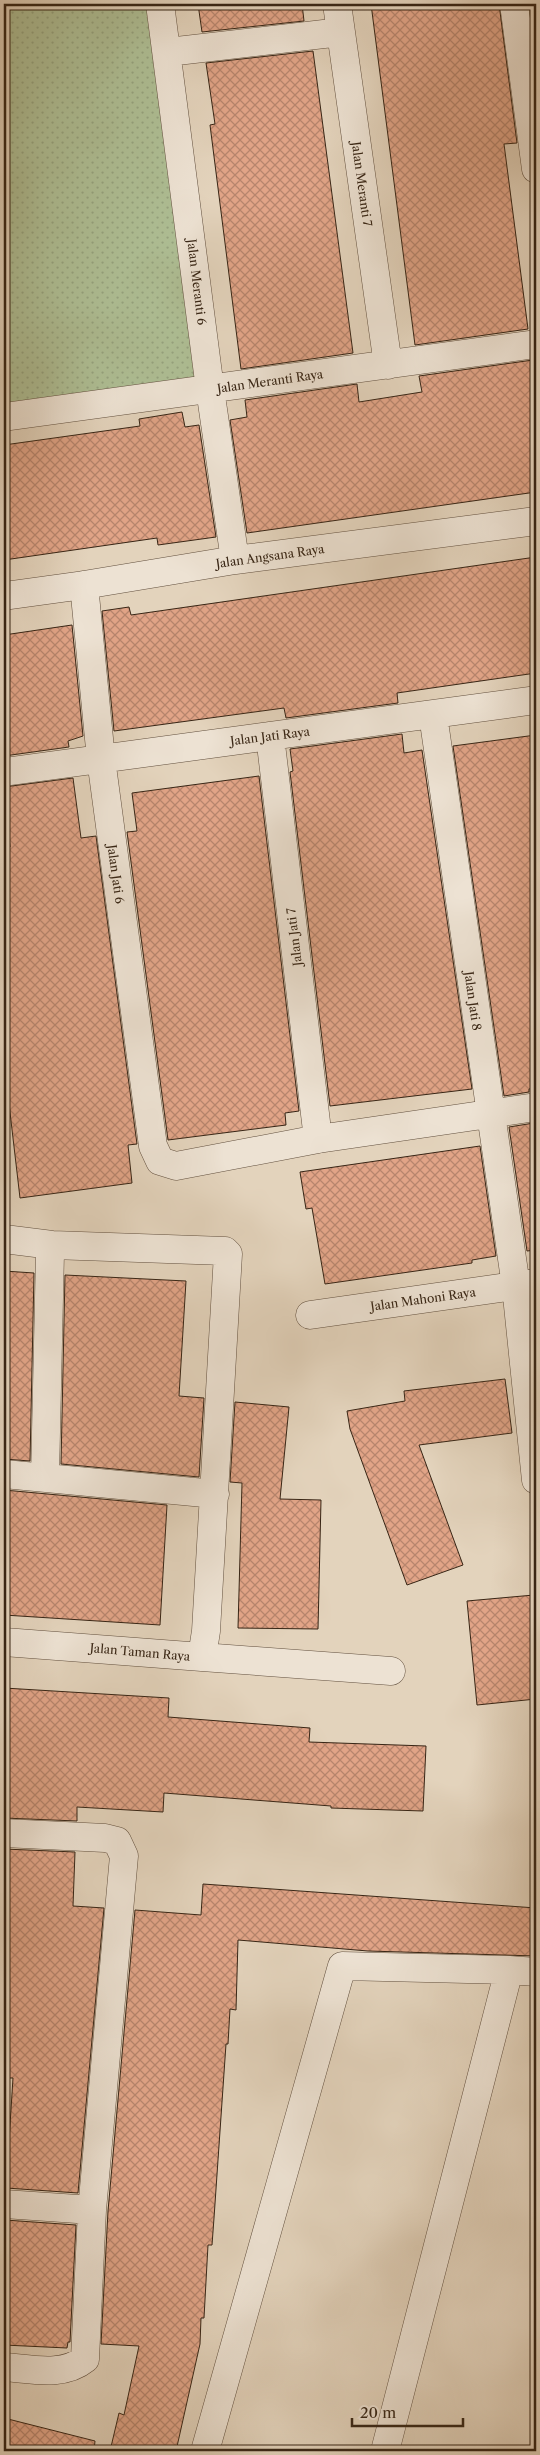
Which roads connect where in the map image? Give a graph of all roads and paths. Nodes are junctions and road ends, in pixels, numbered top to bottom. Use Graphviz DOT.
graph roads {
  1 [pos="160,4"];
  2 [pos="337,4"];
  3 [pos="514,4"];
  4 [pos="341,32"];
  5 [pos="168,52"];
  6 [pos="536,168"];
  7 [pos="536,344"];
  8 [pos="388,365"];
  9 [pos="210,388"];
  10 [pos="4,417"];
  11 [pos="536,521"];
  12 [pos="235,560"];
  13 [pos="84,585"];
  14 [pos="4,596"];
  15 [pos="536,700"];
  16 [pos="432,715"];
  17 [pos="270,736"];
  18 [pos="101,759"];
  19 [pos="4,772"];
  20 [pos="536,1107"];
  21 [pos="490,1114"];
  22 [pos="318,1139"];
  23 [pos="4,1239"];
  24 [pos="52,1246"];
  25 [pos="526,1285"];
  26 [pos="310,1316"];
  27 [pos="4,1474"];
  28 [pos="45,1477"];
  29 [pos="536,1480"];
  30 [pos="214,1494"];
  31 [pos="4,1642"];
  32 [pos="202,1657"];
  33 [pos="391,1671"];
  34 [pos="4,1833"];
  35 [pos="509,1970"];
  36 [pos="536,1972"];
  37 [pos="4,2204"];
  38 [pos="92,2210"];
  39 [pos="4,2367"];
  40 [pos="205,2451"];
  41 [pos="385,2451"];
  1 -- 5 [label="street, Jalan Meranti 6"];
  2 -- 4 [label="street, Jalan Meranti 7"];
  3 -- 6 [label="street"];
  4 -- 5 [label="street"];
  4 -- 8 [label="street, Jalan Meranti 7"];
  5 -- 9 [label="street, Jalan Meranti 6"];
  7 -- 8 [label="street, Jalan Meranti Raya"];
  8 -- 9 [label="street, Jalan Meranti Raya"];
  9 -- 10 [label="street, Jalan Meranti Raya"];
  9 -- 12 [label="street, Jalan Meranti 6"];
  11 -- 12 [label="street, Jalan Angsana Raya"];
  12 -- 13 [label="street, Jalan Angsana Raya"];
  13 -- 14 [label="street, Jalan Angsana Raya"];
  13 -- 18 [label="street, Jalan Jati 6"];
  15 -- 16 [label="street, Jalan Jati Raya"];
  16 -- 17 [label="street, Jalan Jati Raya"];
  16 -- 21 [label="street, Jalan Jati 8"];
  17 -- 18 [label="street, Jalan Jati Raya"];
  17 -- 22 [label="street, Jalan Jati 7"];
  18 -- 19 [label="street, Jalan Jati Raya"];
  18 -- 22 [label="street, Jalan Jati 6"];
  20 -- 21 [label="street"];
  21 -- 22 [label="street"];
  21 -- 25 [label="street, Jalan Jati 8"];
  23 -- 24 [label="street"];
  24 -- 28 [label="street"];
  24 -- 30 [label="street, Jalan Taman Raya"];
  25 -- 26 [label="street, Jalan Mahoni Raya"];
  25 -- 29 [label="street, Jalan Jati 8"];
  27 -- 28 [label="street"];
  28 -- 30 [label="street"];
  30 -- 32 [label="street, Jalan Taman Raya"];
  31 -- 32 [label="street, Jalan Taman Raya"];
  32 -- 33 [label="street"];
  34 -- 38 [label="street"];
  35 -- 36 [label="street"];
  35 -- 40 [label="street"];
  35 -- 41 [label="street"];
  37 -- 38 [label="street"];
  38 -- 39 [label="street"];
}
